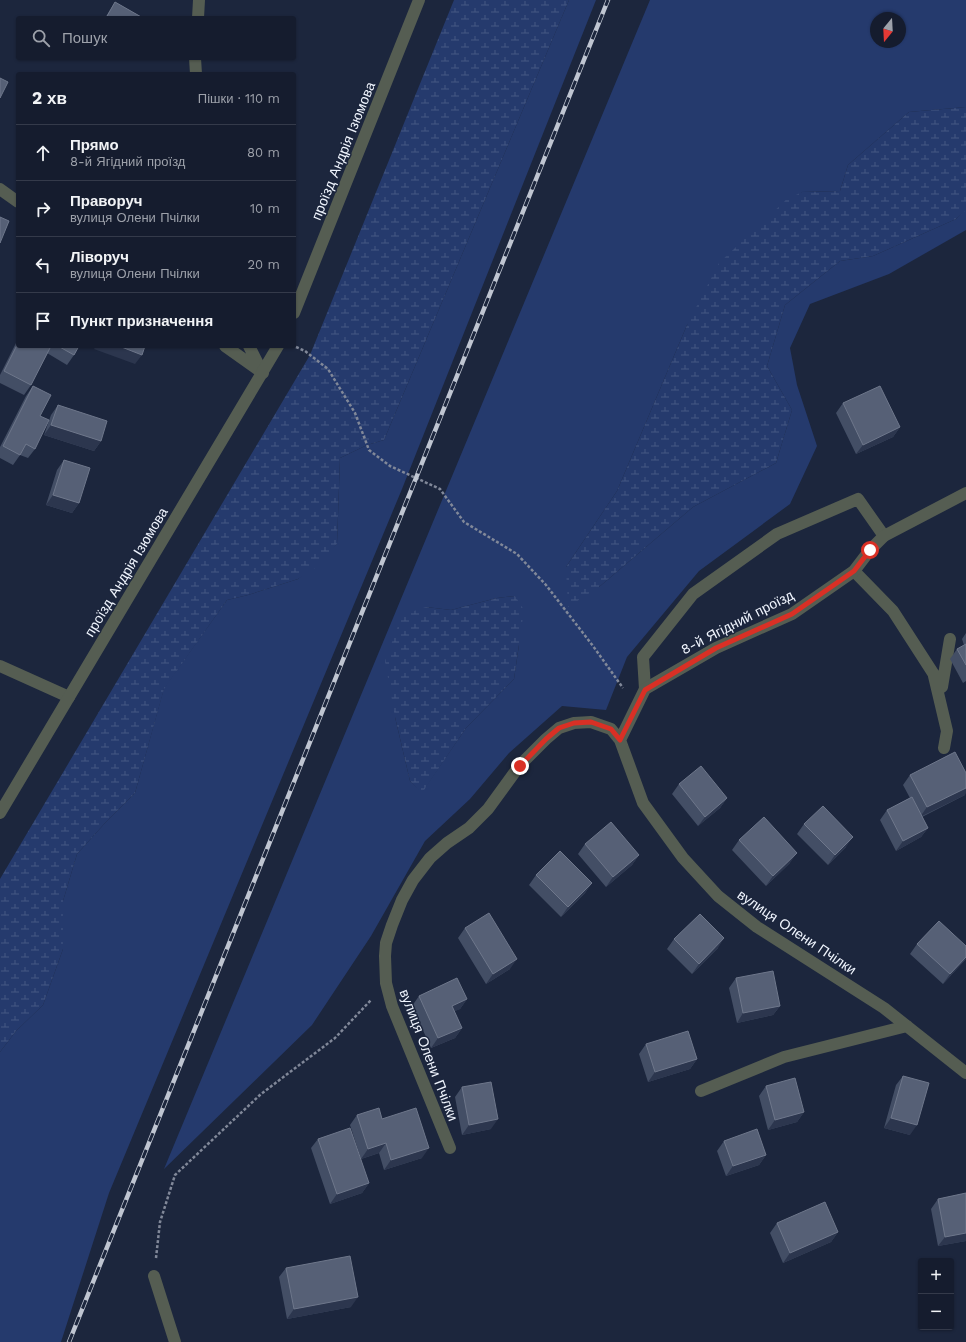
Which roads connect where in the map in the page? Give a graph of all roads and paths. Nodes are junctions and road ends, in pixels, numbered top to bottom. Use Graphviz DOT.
graph roads {
  1 [pos="199,0"];
  2 [pos="420,0"];
  3 [pos="198,16"];
  4 [pos="195,60"];
  5 [pos="196,72"];
  6 [pos="0,189"];
  7 [pos="16,201"];
  8 [pos="296,308"];
  9 [pos="296,347"];
  10 [pos="228,348"];
  11 [pos="250,348"];
  12 [pos="277,348"];
  13 [pos="263,373"];
  14 [pos="966,493"];
  15 [pos="884,536"];
  16 [pos="854,571"];
  17 [pos="950,639"];
  18 [pos="0,666"];
  19 [pos="942,687"];
  20 [pos="645,690"];
  21 [pos="69,697"];
  22 [pos="637,706"];
  23 [pos="620,740"];
  24 [pos="944,748"];
  25 [pos="0,813"];
  26 [pos="386,983"];
  27 [pos="906,1026"];
  28 [pos="966,1073"];
  29 [pos="701,1091"];
  30 [pos="450,1148"];
  31 [pos="154,1276"];
  32 [pos="175,1342"];
  1 -- 3 [label="street"];
  2 -- 8 [label="street, проїзд Андрія Ізюмова"];
  4 -- 5 [label="street"];
  6 -- 7 [label="street"];
  9 -- 22 [label="path"];
  10 -- 13 [label="street"];
  11 -- 13 [label="street"];
  12 -- 13 [label="street, проїзд Андрія Ізюмова"];
  13 -- 21 [label="street, проїзд Андрія Ізюмова"];
  14 -- 15 [label="street, 8-й Ягідний проїзд"];
  15 -- 16 [label="street, 8-й Ягідний проїзд"];
  15 -- 20 [label="street"];
  16 -- 19 [label="street"];
  16 -- 20 [label="street, 8-й Ягідний проїзд"];
  17 -- 19 [label="street"];
  18 -- 21 [label="street"];
  19 -- 24 [label="street"];
  20 -- 22 [label="street"];
  21 -- 25 [label="street, проїзд Андрія Ізюмова"];
  22 -- 23 [label="street"];
  23 -- 26 [label="street, вулиця Олени Пчілки"];
  23 -- 27 [label="street, вулиця Олени Пчілки"];
  26 -- 30 [label="street, вулиця Олени Пчілки"];
  26 -- 31 [label="path"];
  27 -- 28 [label="street, вулиця Олени Пчілки"];
  27 -- 29 [label="street"];
  31 -- 32 [label="street"];
}
